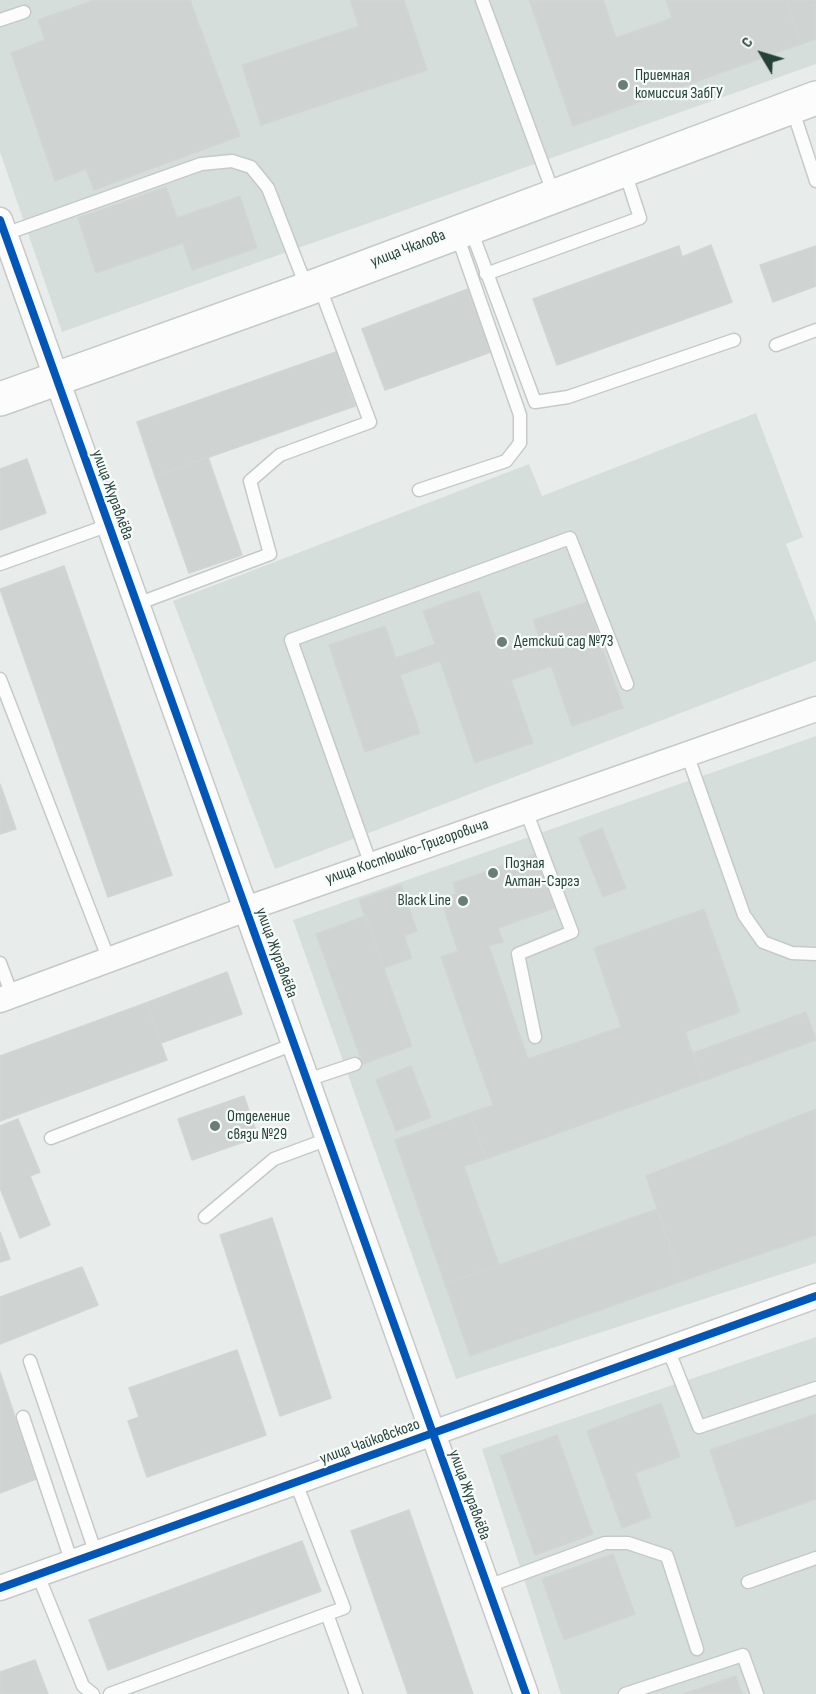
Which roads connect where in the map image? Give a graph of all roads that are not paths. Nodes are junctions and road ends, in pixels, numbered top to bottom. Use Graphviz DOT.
graph roads {
  1 [pos="482,0"];
  2 [pos="24,12"];
  3 [pos="0,20"];
  4 [pos="804,102"];
  5 [pos="624,168"];
  6 [pos="816,181"];
  7 [pos="554,195"];
  8 [pos="2,227"];
  9 [pos="462,228"];
  10 [pos="486,274"];
  11 [pos="313,286"];
  12 [pos="816,330"];
  13 [pos="734,340"];
  14 [pos="776,345"];
  15 [pos="57,379"];
  16 [pos="0,399"];
  17 [pos="419,490"];
  18 [pos="109,525"];
  19 [pos="0,564"];
  20 [pos="137,604"];
  21 [pos="0,679"];
  22 [pos="627,684"];
  23 [pos="816,709"];
  24 [pos="687,754"];
  25 [pos="526,811"];
  26 [pos="371,865"];
  27 [pos="246,909"];
  28 [pos="816,954"];
  29 [pos="109,960"];
  30 [pos="0,963"];
  31 [pos="6,998"];
  32 [pos="535,1037"];
  33 [pos="294,1044"];
  34 [pos="355,1064"];
  35 [pos="307,1080"];
  36 [pos="51,1138"];
  37 [pos="328,1139"];
  38 [pos="205,1217"];
  39 [pos="816,1296"];
  40 [pos="668,1349"];
  41 [pos="30,1360"];
  42 [pos="816,1388"];
  43 [pos="23,1417"];
  44 [pos="433,1434"];
  45 [pos="296,1483"];
  46 [pos="96,1554"];
  47 [pos="816,1558"];
  48 [pos="72,1563"];
  49 [pos="38,1575"];
  50 [pos="748,1582"];
  51 [pos="488,1586"];
  52 [pos="0,1588"];
  53 [pos="327,1614"];
  54 [pos="697,1649"];
  55 [pos="93,1694"];
  56 [pos="110,1694"];
  57 [pos="356,1694"];
  58 [pos="526,1694"];
  59 [pos="625,1694"];
  60 [pos="757,1694"];
  1 -- 7 [label="lane"];
  2 -- 3 [label="lane"];
  4 -- 5 [label="main road, улица Чкалова"];
  4 -- 6 [label="lane"];
  5 -- 7 [label="main road, улица Чкалова"];
  5 -- 10 [label="lane"];
  7 -- 9 [label="main road, улица Чкалова"];
  8 -- 11 [label="lane"];
  8 -- 15 [label="street, улица Журавлёва"];
  9 -- 10 [label="lane"];
  9 -- 11 [label="main road, улица Чкалова"];
  9 -- 17 [label="lane"];
  10 -- 13 [label="lane"];
  11 -- 15 [label="main road, улица Чкалова"];
  11 -- 20 [label="lane"];
  12 -- 14 [label="lane"];
  15 -- 16 [label="main road, улица Чкалова"];
  15 -- 18 [label="street, улица Журавлёва"];
  18 -- 19 [label="lane"];
  18 -- 20 [label="street, улица Журавлёва"];
  20 -- 27 [label="street, улица Журавлёва"];
  21 -- 29 [label="lane"];
  22 -- 26 [label="lane"];
  23 -- 24 [label="street, улица Костюшко-Григоровича"];
  24 -- 25 [label="street, улица Костюшко-Григоровича"];
  24 -- 28 [label="lane"];
  25 -- 26 [label="street, улица Костюшко-Григоровича"];
  25 -- 32 [label="lane"];
  26 -- 27 [label="street, улица Костюшко-Григоровича"];
  27 -- 29 [label="street, улица Костюшко-Григоровича"];
  27 -- 33 [label="street, улица Журавлёва"];
  29 -- 31 [label="street, улица Костюшко-Григоровича"];
  30 -- 31 [label="lane"];
  33 -- 35 [label="street, улица Журавлёва"];
  33 -- 36 [label="lane"];
  34 -- 35 [label="lane"];
  35 -- 37 [label="street, улица Журавлёва"];
  37 -- 38 [label="lane"];
  37 -- 44 [label="street, улица Журавлёва"];
  39 -- 40 [label="street, улица Чайковского"];
  40 -- 42 [label="lane"];
  40 -- 44 [label="street, улица Чайковского"];
  41 -- 46 [label="lane"];
  43 -- 48 [label="lane"];
  44 -- 45 [label="street, улица Чайковского"];
  44 -- 51 [label="street, улица Журавлёва"];
  45 -- 46 [label="street, улица Чайковского"];
  45 -- 53 [label="lane"];
  46 -- 48 [label="street, улица Чайковского"];
  47 -- 50 [label="lane"];
  48 -- 49 [label="street, улица Чайковского"];
  49 -- 52 [label="street, улица Чайковского"];
  49 -- 55 [label="lane"];
  51 -- 54 [label="lane"];
  51 -- 58 [label="street, улица Журавлёва"];
  53 -- 56 [label="lane"];
  53 -- 57 [label="lane"];
  59 -- 60 [label="lane"];
}
